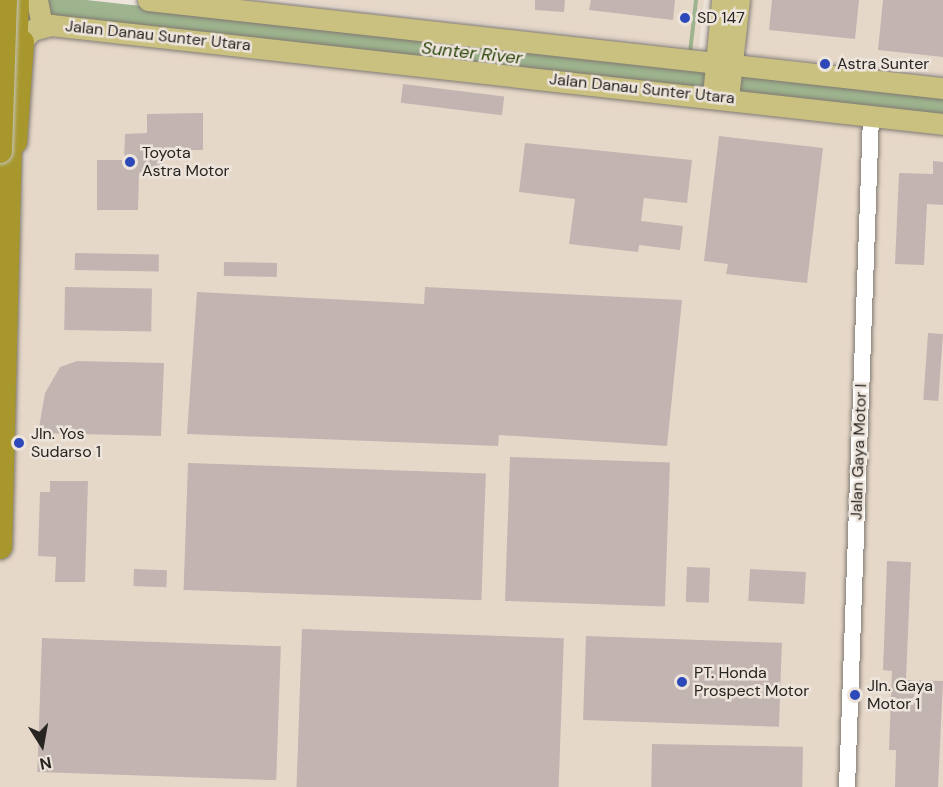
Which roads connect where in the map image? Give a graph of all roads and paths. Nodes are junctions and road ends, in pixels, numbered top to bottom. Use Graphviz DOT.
graph roads {
  1 [pos="148,0"];
  2 [pos="722,0"];
  3 [pos="740,0"];
  4 [pos="26,7"];
  5 [pos="722,80"];
  6 [pos="13,86"];
  7 [pos="943,88"];
  8 [pos="0,109"];
  9 [pos="871,117"];
  10 [pos="943,124"];
  11 [pos="5,160"];
  12 [pos="4,200"];
  13 [pos="0,547"];
  14 [pos="847,787"];
  1 -- 5 [label="main road, Jalan Danau Sunter Utara"];
  2 -- 5 [label="main road"];
  3 -- 5 [label="main road"];
  4 -- 5 [label="main road, Jalan Danau Sunter Utara"];
  4 -- 6 [label="highway"];
  4 -- 11 [label="highway, bridge"];
  4 -- 11 [label="highway"];
  5 -- 7 [label="main road, Jalan Danau Sunter Utara"];
  5 -- 9 [label="main road, Jalan Danau Sunter Utara"];
  6 -- 8 [label="highway"];
  6 -- 11 [label="highway"];
  9 -- 10 [label="main road, Jalan Danau Sunter Utara"];
  9 -- 14 [label="street, Jalan Gaya Motor I"];
  11 -- 12 [label="highway"];
  12 -- 13 [label="highway"];
}
